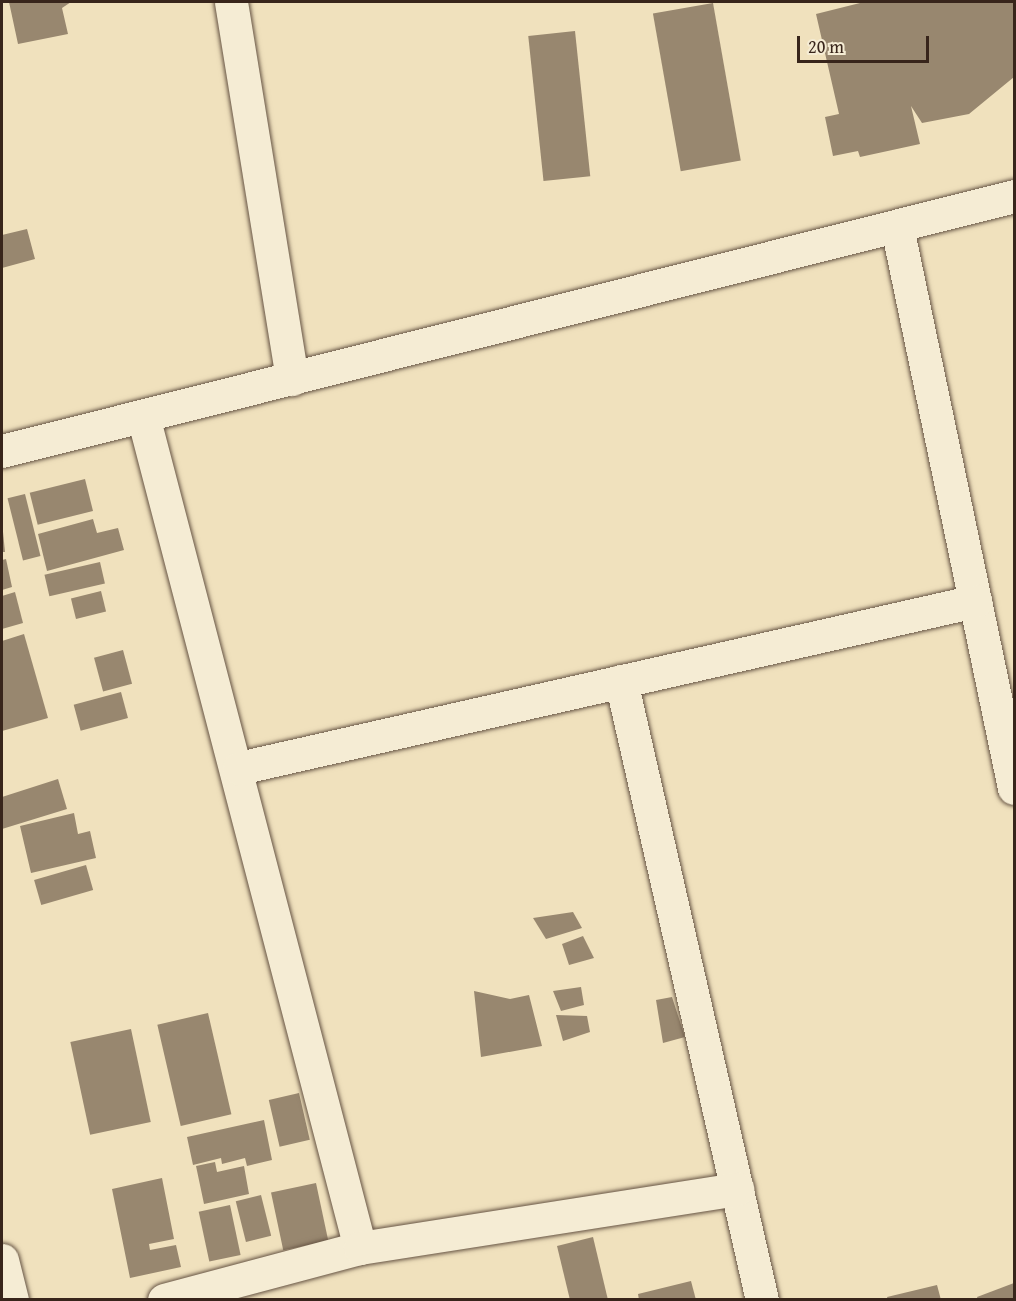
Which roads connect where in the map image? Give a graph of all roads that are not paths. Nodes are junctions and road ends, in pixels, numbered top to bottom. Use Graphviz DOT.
graph roads {
  1 [pos="231,2"];
  2 [pos="1014,196"];
  3 [pos="897,227"];
  4 [pos="292,379"];
  5 [pos="143,416"];
  6 [pos="2,451"];
  7 [pos="975,601"];
  8 [pos="621,681"];
  9 [pos="238,768"];
  10 [pos="1014,788"];
  11 [pos="737,1189"];
  12 [pos="360,1248"];
  13 [pos="2,1260"];
  14 [pos="12,1299"];
  15 [pos="164,1299"];
  16 [pos="762,1299"];
  1 -- 4 [label="street"];
  2 -- 3 [label="street"];
  3 -- 4 [label="street"];
  3 -- 7 [label="street"];
  4 -- 5 [label="street"];
  5 -- 6 [label="street"];
  5 -- 9 [label="street"];
  7 -- 8 [label="street"];
  7 -- 10 [label="street"];
  8 -- 9 [label="street"];
  8 -- 11 [label="street"];
  9 -- 12 [label="street"];
  11 -- 12 [label="street"];
  11 -- 16 [label="street"];
  12 -- 15 [label="street"];
  13 -- 14 [label="street"];
}
